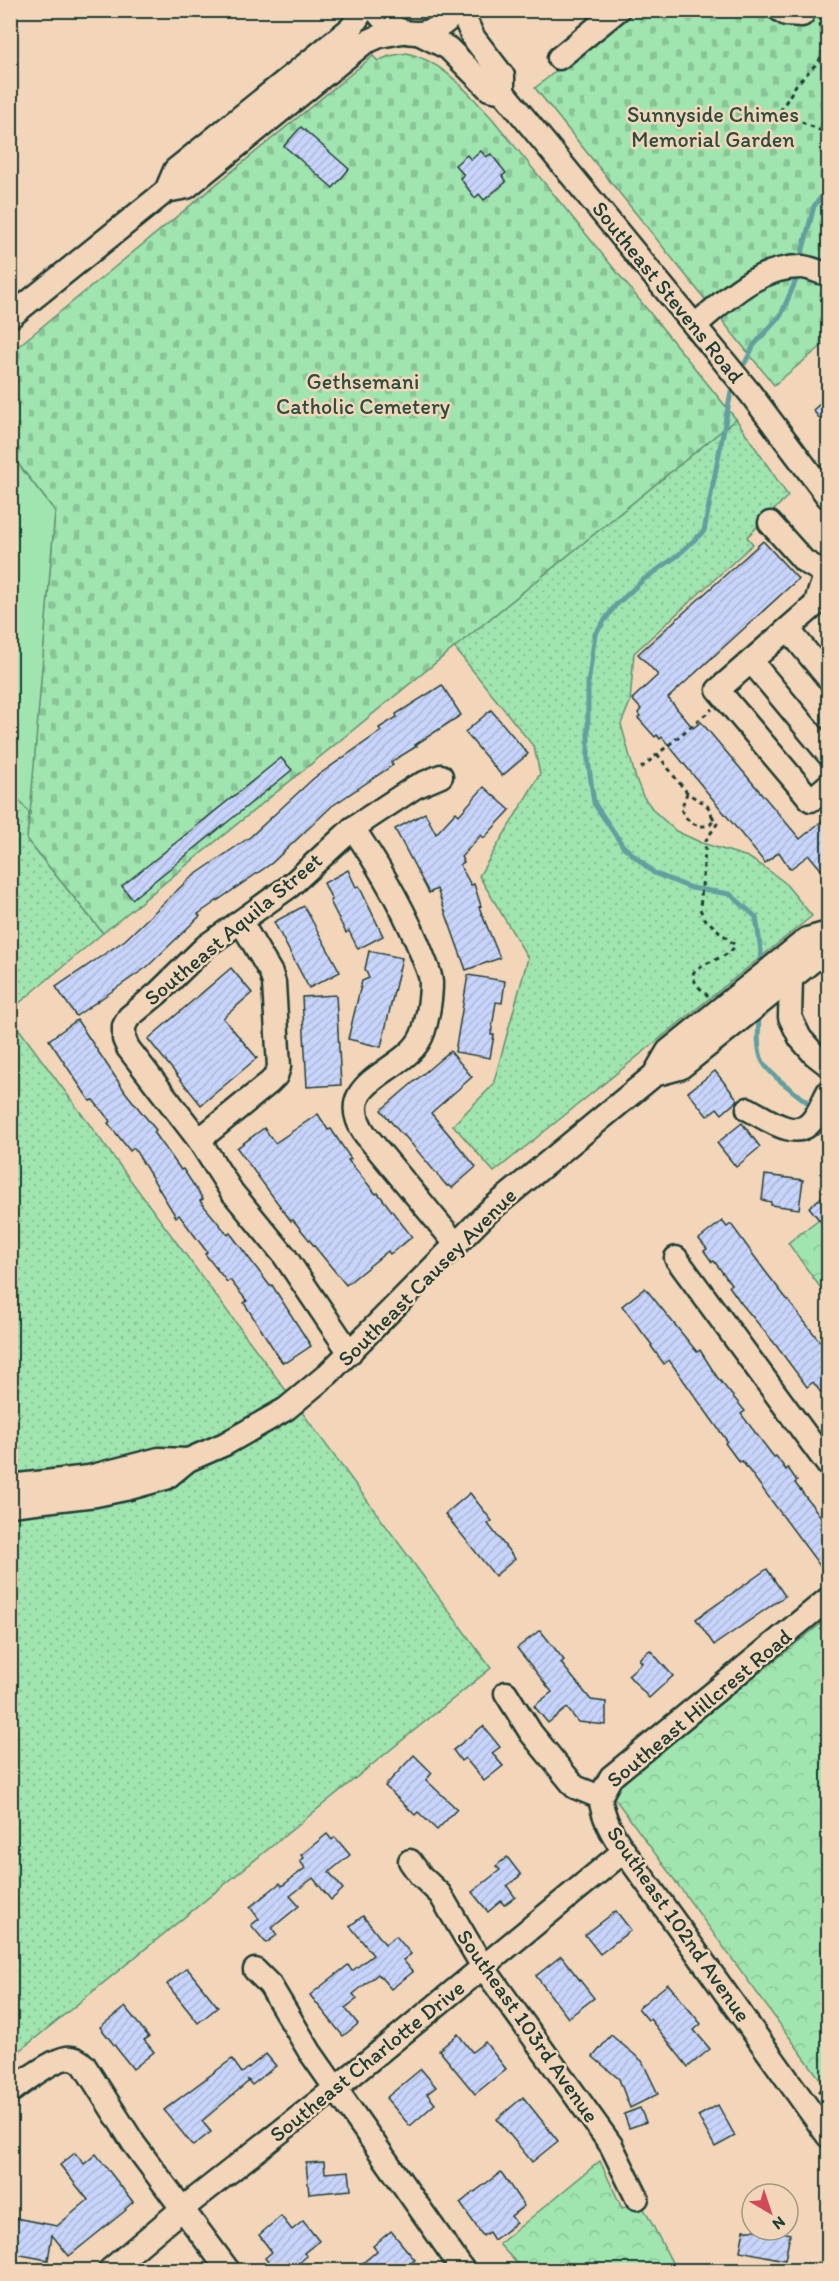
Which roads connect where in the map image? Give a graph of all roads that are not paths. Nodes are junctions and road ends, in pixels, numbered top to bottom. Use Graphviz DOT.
graph roads {
  1 [pos="363,10"];
  2 [pos="376,10"];
  3 [pos="456,10"];
  4 [pos="461,10"];
  5 [pos="618,10"];
  6 [pos="780,10"];
  7 [pos="811,16"];
  8 [pos="411,33"];
  9 [pos="559,58"];
  10 [pos="503,92"];
  11 [pos="165,191"];
  12 [pos="828,274"];
  13 [pos="10,317"];
  14 [pos="695,325"];
  15 [pos="822,474"];
  16 [pos="828,497"];
  17 [pos="770,523"];
  18 [pos="827,570"];
  19 [pos="788,629"];
  20 [pos="751,661"];
  21 [pos="828,678"];
  22 [pos="828,754"];
  23 [pos="441,776"];
  24 [pos="828,785"];
  25 [pos="353,828"];
  26 [pos="241,922"];
  27 [pos="828,933"];
  28 [pos="828,940"];
  29 [pos="784,975"];
  30 [pos="828,1065"];
  31 [pos="654,1075"];
  32 [pos="828,1092"];
  33 [pos="748,1109"];
  34 [pos="199,1140"];
  35 [pos="456,1244"];
  36 [pos="676,1258"];
  37 [pos="350,1353"];
  38 [pos="188,1460"];
  39 [pos="828,1466"];
  40 [pos="10,1486"];
  41 [pos="10,1505"];
  42 [pos="828,1599"];
  43 [pos="506,1693"];
  44 [pos="600,1797"];
  45 [pos="624,1851"];
  46 [pos="410,1861"];
  47 [pos="483,1967"];
  48 [pos="255,1970"];
  49 [pos="336,2088"];
  50 [pos="10,2092"];
  51 [pos="828,2136"];
  52 [pos="637,2198"];
  53 [pos="182,2209"];
  54 [pos="110,2271"];
  55 [pos="228,2271"];
  56 [pos="463,2271"];
  1 -- 11 [label="street"];
  2 -- 8 [label="street, Southeast Stevens Road"];
  3 -- 8 [label="street"];
  4 -- 10 [label="street, Southeast Stevens Road"];
  5 -- 9 [label="street"];
  6 -- 7 [label="street"];
  8 -- 10 [label="street, Southeast Stevens Road"];
  8 -- 11 [label="street"];
  10 -- 14 [label="street, Southeast Stevens Road"];
  11 -- 13 [label="street"];
  12 -- 14 [label="street"];
  14 -- 15 [label="street, Southeast Stevens Road"];
  15 -- 16 [label="street, Southeast Stevens Road"];
  17 -- 18 [label="street"];
  18 -- 19 [label="street"];
  19 -- 20 [label="street"];
  19 -- 21 [label="street"];
  20 -- 22 [label="street"];
  20 -- 24 [label="street"];
  23 -- 25 [label="street, Southeast Aquila Street"];
  25 -- 26 [label="street, Southeast Aquila Street"];
  25 -- 35 [label="street"];
  26 -- 34 [label="street"];
  26 -- 34 [label="street, Southeast Aquila Street"];
  27 -- 29 [label="street, Southeast Causey Avenue"];
  28 -- 29 [label="street, Southeast Causey Avenue"];
  29 -- 30 [label="street"];
  29 -- 31 [label="street, Southeast Causey Avenue"];
  29 -- 31 [label="street, Southeast Causey Avenue"];
  31 -- 35 [label="street, Southeast Causey Avenue"];
  32 -- 33 [label="street"];
  34 -- 37 [label="street, Southeast Aquila Street"];
  35 -- 37 [label="street, Southeast Causey Avenue"];
  36 -- 39 [label="street"];
  37 -- 38 [label="street, Southeast Causey Avenue"];
  38 -- 40 [label="street, Southeast Causey Avenue"];
  38 -- 41 [label="street, Southeast Causey Avenue"];
  42 -- 44 [label="street, Southeast Hillcrest Road"];
  43 -- 44 [label="street, Southeast 102nd Avenue"];
  44 -- 45 [label="street, Southeast 102nd Avenue"];
  45 -- 47 [label="street, Southeast Charlotte Drive"];
  45 -- 51 [label="street, Southeast 102nd Avenue"];
  46 -- 47 [label="street, Southeast 103rd Avenue"];
  47 -- 49 [label="street, Southeast Charlotte Drive"];
  47 -- 52 [label="street, Southeast 103rd Avenue"];
  48 -- 49 [label="street"];
  49 -- 53 [label="street, Southeast Charlotte Drive"];
  49 -- 56 [label="street"];
  50 -- 53 [label="street"];
  53 -- 54 [label="street, Southeast Charlotte Drive"];
  53 -- 55 [label="street"];
}
